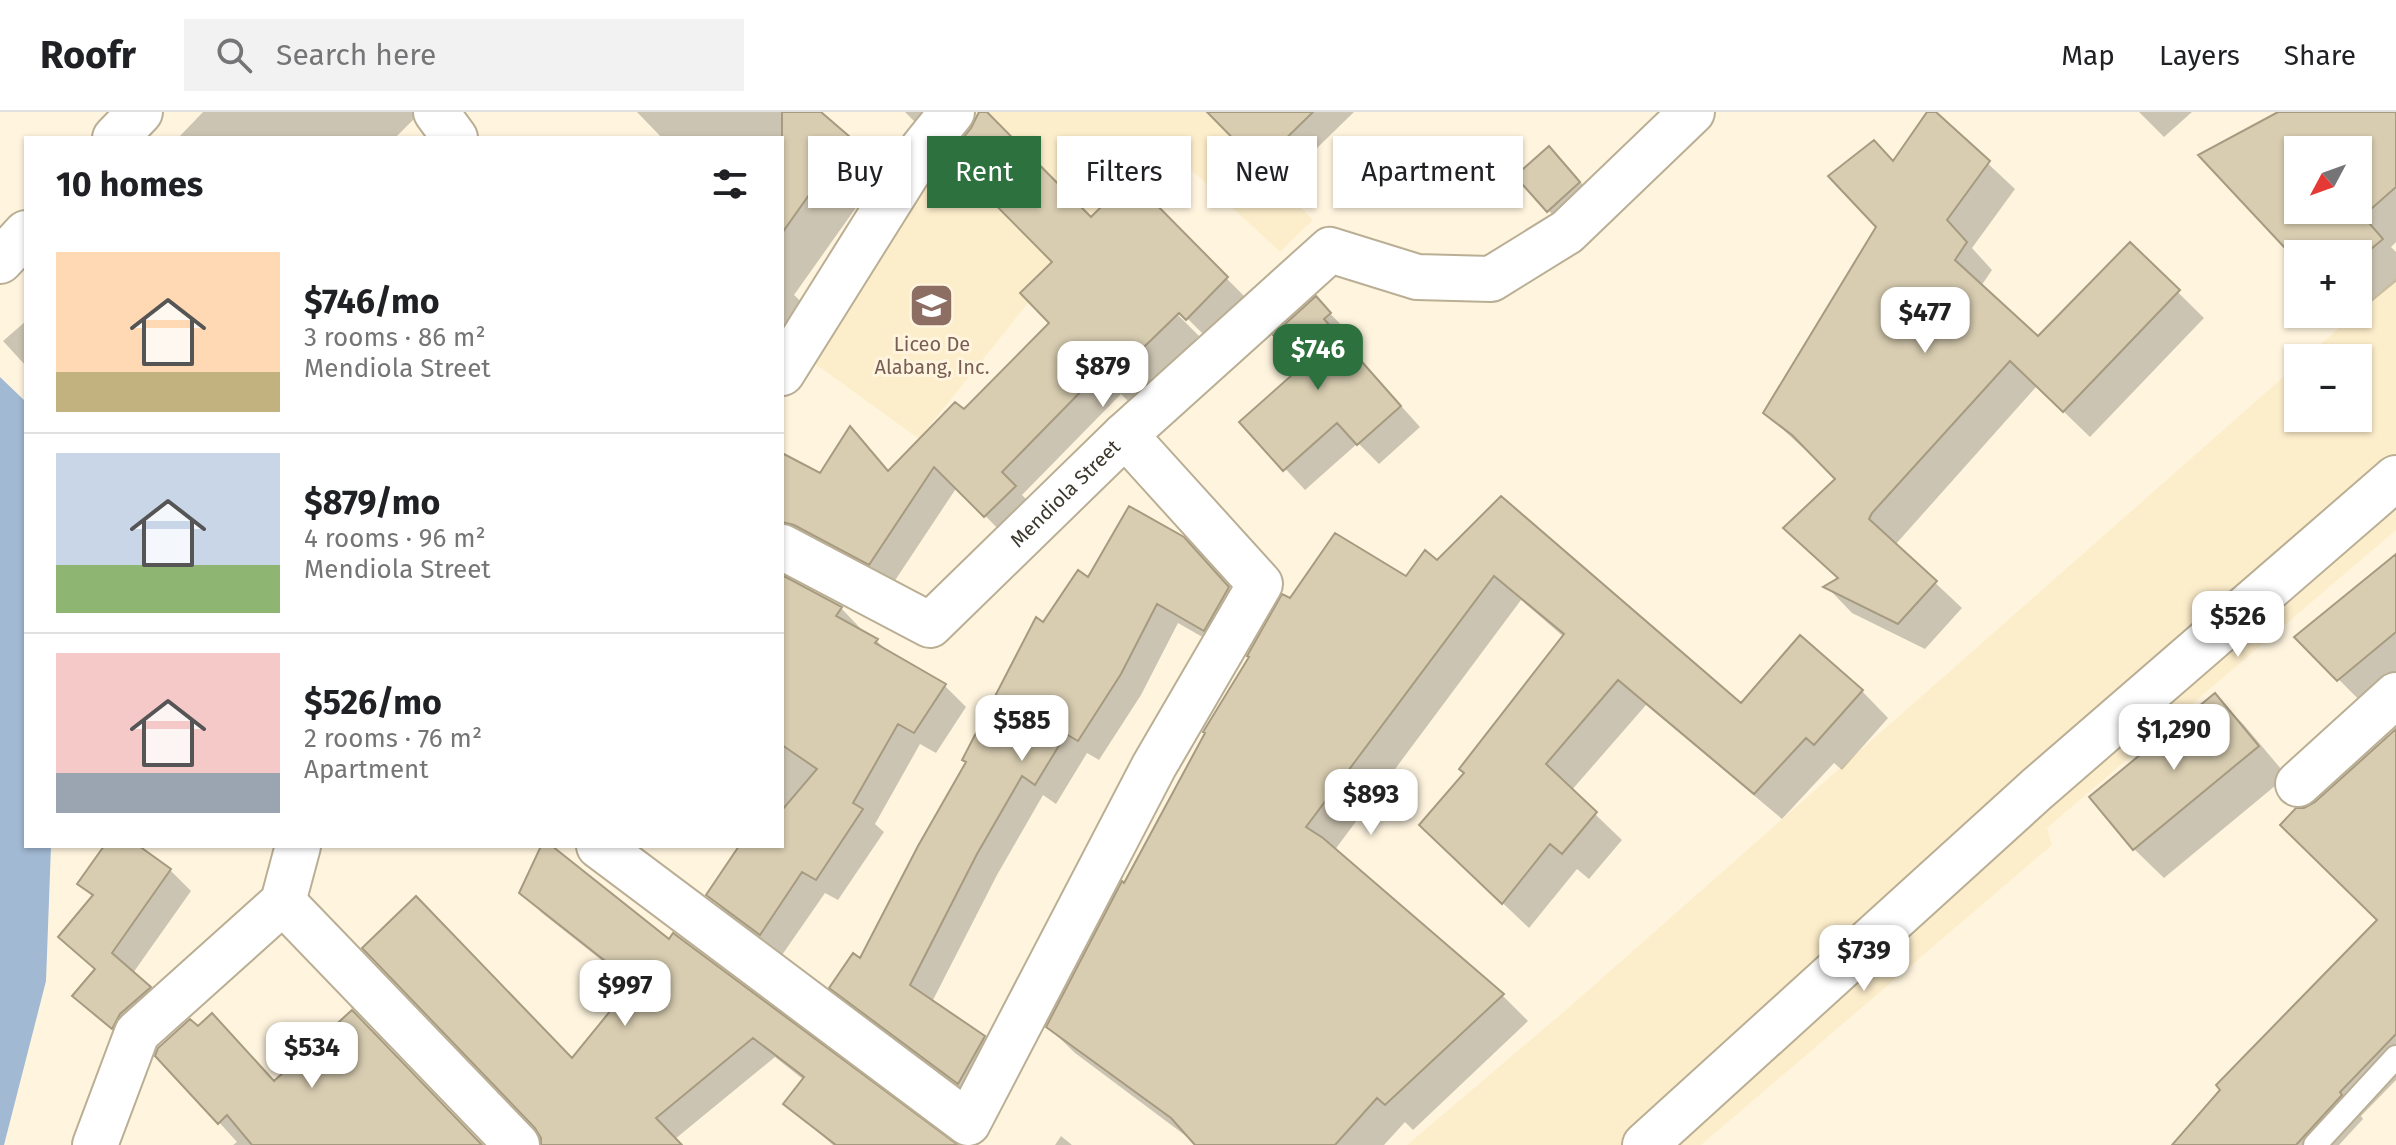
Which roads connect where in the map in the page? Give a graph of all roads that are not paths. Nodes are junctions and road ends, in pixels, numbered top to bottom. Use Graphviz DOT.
graph roads {
  1 [pos="140,112"];
  2 [pos="436,112"];
  3 [pos="952,112"];
  4 [pos="1692,112"];
  5 [pos="117,136"];
  6 [pos="454,136"];
  7 [pos="24,235"];
  8 [pos="0,261"];
  9 [pos="784,370"];
  10 [pos="1125,435"];
  11 [pos="2396,478"];
  12 [pos="784,548"];
  13 [pos="2396,695"];
  14 [pos="2298,784"];
  15 [pos="297,848"];
  16 [pos="602,848"];
  17 [pos="283,902"];
  18 [pos="2396,1057"];
  19 [pos="95,1145"];
  20 [pos="517,1145"];
  21 [pos="1645,1145"];
  22 [pos="2315,1145"];
  1 -- 5 [label="street"];
  2 -- 6 [label="street"];
  3 -- 9 [label="street"];
  4 -- 10 [label="street, Mendiola Street"];
  7 -- 8 [label="street"];
  10 -- 12 [label="street, Mendiola Street"];
  10 -- 16 [label="street"];
  11 -- 21 [label="street"];
  13 -- 14 [label="street"];
  15 -- 17 [label="street"];
  17 -- 19 [label="street"];
  17 -- 20 [label="street"];
  18 -- 22 [label="lane"];
}
